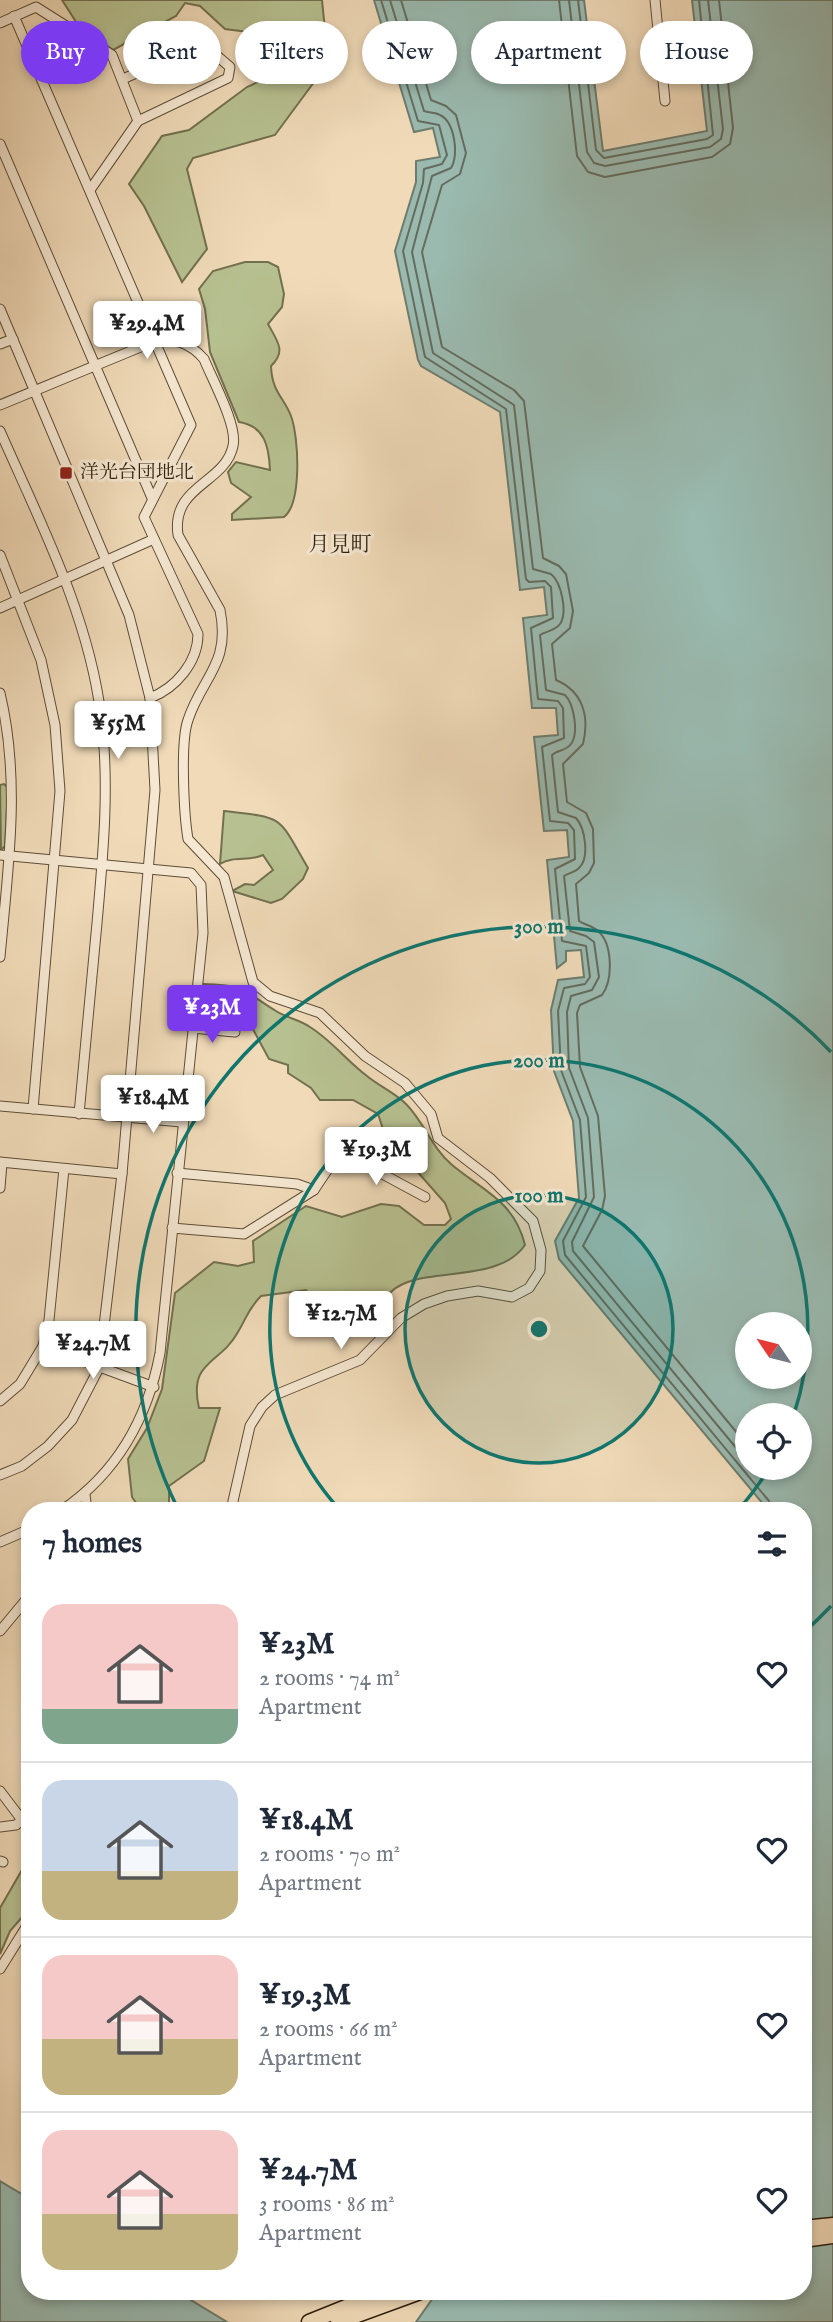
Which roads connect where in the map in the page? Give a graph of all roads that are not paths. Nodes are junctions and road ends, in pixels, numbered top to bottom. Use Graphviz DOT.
graph roads {
  1 [pos="655,0"];
  2 [pos="14,16"];
  3 [pos="0,23"];
  4 [pos="221,59"];
  5 [pos="123,79"];
  6 [pos="221,81"];
  7 [pos="125,84"];
  8 [pos="215,84"];
  9 [pos="665,101"];
  10 [pos="138,121"];
  11 [pos="0,144"];
  12 [pos="90,190"];
  13 [pos="0,309"];
  14 [pos="13,338"];
  15 [pos="155,341"];
  16 [pos="0,344"];
  17 [pos="94,364"];
  18 [pos="35,390"];
  19 [pos="0,405"];
  20 [pos="0,431"];
  21 [pos="152,498"];
  22 [pos="154,539"];
  23 [pos="0,555"];
  24 [pos="108,561"];
  25 [pos="64,578"];
  26 [pos="19,599"];
  27 [pos="0,608"];
  28 [pos="0,693"];
  29 [pos="149,698"];
  30 [pos="0,782"];
  31 [pos="12,782"];
  32 [pos="5,855"];
  33 [pos="56,860"];
  34 [pos="102,864"];
  35 [pos="150,870"];
  36 [pos="0,957"];
  37 [pos="192,1028"];
  38 [pos="235,1032"];
  39 [pos="0,1106"];
  40 [pos="33,1109"];
  41 [pos="79,1114"];
  42 [pos="127,1118"];
  43 [pos="182,1122"];
  44 [pos="350,1136"];
  45 [pos="340,1151"];
  46 [pos="1,1163"];
  47 [pos="65,1169"];
  48 [pos="177,1172"];
  49 [pos="122,1174"];
  50 [pos="0,1188"];
  51 [pos="314,1190"];
  52 [pos="425,1197"];
  53 [pos="172,1228"];
  54 [pos="43,1346"];
  55 [pos="99,1368"];
  56 [pos="154,1387"];
  57 [pos="0,1401"];
  58 [pos="0,1475"];
  59 [pos="85,1495"];
  60 [pos="74,1502"];
  61 [pos="86,1502"];
  62 [pos="233,1502"];
  63 [pos="21,1533"];
  64 [pos="0,1542"];
  65 [pos="21,1606"];
  66 [pos="0,1631"];
  67 [pos="0,1791"];
  68 [pos="21,1818"];
  69 [pos="21,1820"];
  70 [pos="0,1827"];
  71 [pos="21,1935"];
  72 [pos="0,1969"];
  73 [pos="833,2225"];
  74 [pos="812,2227"];
  75 [pos="833,2236"];
  76 [pos="812,2238"];
  77 [pos="364,2300"];
  78 [pos="398,2300"];
  79 [pos="310,2322"];
  80 [pos="338,2322"];
  1 -- 9 [label="street"];
  2 -- 3 [label="street"];
  2 -- 5 [label="street"];
  2 -- 12 [label="street"];
  4 -- 6 [label="street"];
  7 -- 10 [label="street"];
  8 -- 10 [label="street"];
  10 -- 12 [label="street"];
  11 -- 17 [label="street"];
  12 -- 15 [label="street"];
  13 -- 14 [label="street"];
  14 -- 16 [label="street"];
  14 -- 18 [label="street"];
  15 -- 17 [label="street"];
  15 -- 21 [label="street"];
  15 -- 62 [label="street"];
  17 -- 18 [label="street"];
  17 -- 21 [label="street"];
  18 -- 19 [label="street"];
  18 -- 24 [label="street"];
  20 -- 25 [label="street"];
  21 -- 22 [label="street"];
  22 -- 24 [label="street"];
  22 -- 29 [label="street"];
  23 -- 26 [label="street"];
  24 -- 25 [label="street"];
  24 -- 29 [label="street"];
  25 -- 26 [label="street"];
  25 -- 34 [label="street"];
  26 -- 27 [label="street"];
  26 -- 33 [label="street"];
  28 -- 31 [label="street"];
  29 -- 35 [label="street"];
  30 -- 31 [label="street"];
  31 -- 32 [label="street"];
  32 -- 33 [label="street"];
  32 -- 36 [label="street"];
  33 -- 34 [label="street"];
  33 -- 40 [label="street"];
  34 -- 35 [label="street"];
  34 -- 41 [label="street"];
  35 -- 37 [label="street"];
  35 -- 42 [label="street"];
  37 -- 38 [label="street"];
  37 -- 43 [label="street"];
  39 -- 40 [label="street"];
  40 -- 41 [label="street"];
  41 -- 42 [label="street"];
  42 -- 43 [label="street"];
  42 -- 49 [label="street"];
  43 -- 48 [label="street"];
  44 -- 45 [label="street"];
  45 -- 51 [label="street"];
  45 -- 52 [label="street"];
  46 -- 47 [label="street"];
  46 -- 50 [label="street"];
  47 -- 49 [label="street"];
  47 -- 54 [label="street"];
  48 -- 51 [label="street"];
  48 -- 53 [label="street"];
  49 -- 55 [label="street"];
  51 -- 53 [label="street"];
  53 -- 56 [label="street"];
  54 -- 55 [label="street"];
  54 -- 57 [label="street"];
  55 -- 56 [label="street"];
  55 -- 58 [label="street"];
  56 -- 59 [label="street"];
  59 -- 60 [label="street"];
  59 -- 61 [label="street"];
  63 -- 64 [label="street"];
  65 -- 66 [label="street"];
  67 -- 68 [label="street"];
  69 -- 70 [label="street"];
  71 -- 72 [label="street"];
  73 -- 74 [label="highway"];
  75 -- 76 [label="highway"];
  77 -- 79 [label="highway"];
  78 -- 80 [label="highway"];
}
